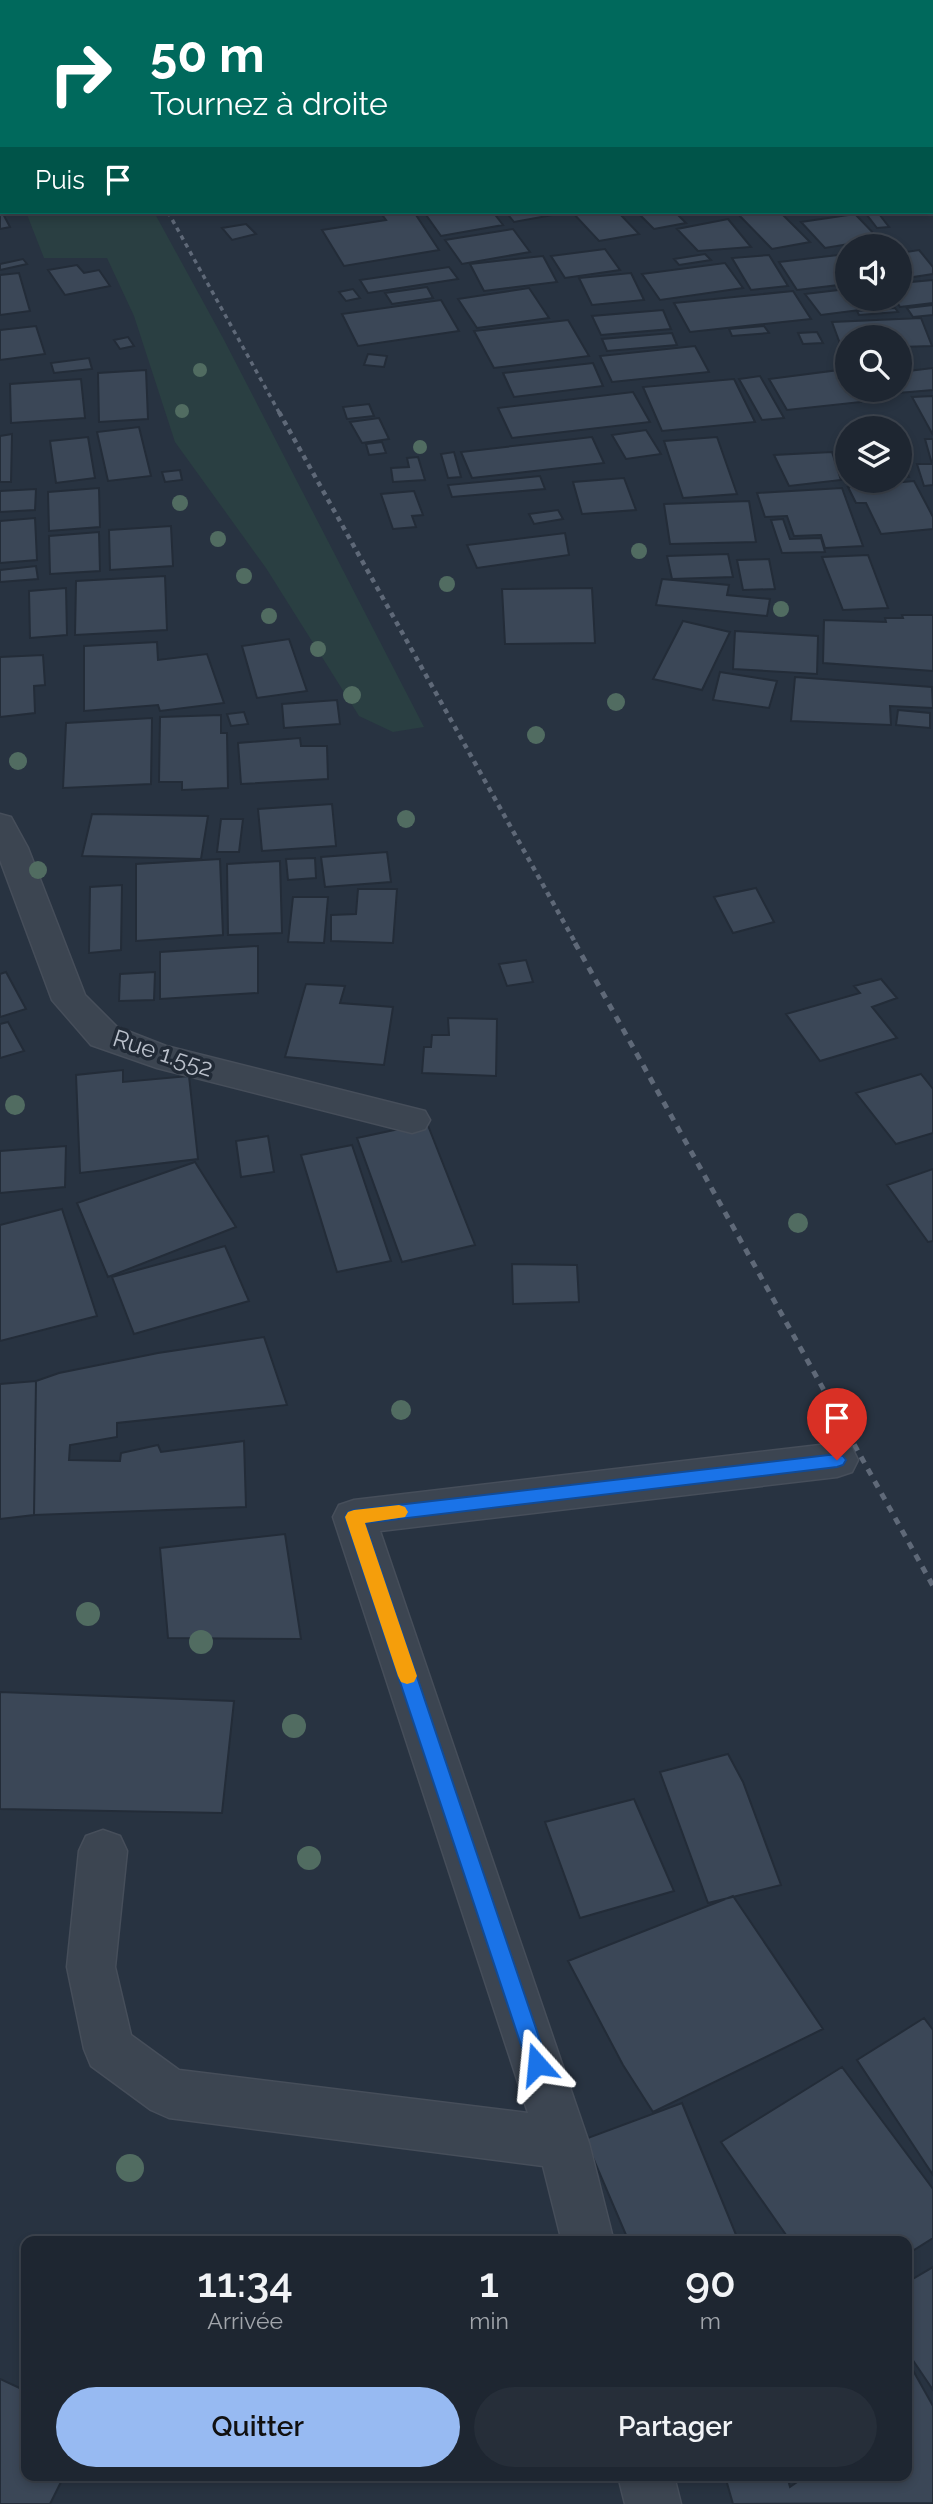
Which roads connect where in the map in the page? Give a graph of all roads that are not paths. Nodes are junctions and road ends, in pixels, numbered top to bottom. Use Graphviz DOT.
graph roads {
  1 [pos="0,824"];
  2 [pos="412,1120"];
  3 [pos="837,1460"];
  4 [pos="103,1851"];
  5 [pos="564,2143"];
  6 [pos="587,2236"];
  7 [pos="647,2481"];
  8 [pos="653,2504"];
  1 -- 2 [label="street, Rue 1.552"];
  3 -- 5 [label="street"];
  4 -- 5 [label="street"];
  5 -- 6 [label="street"];
  7 -- 8 [label="street"];
}
